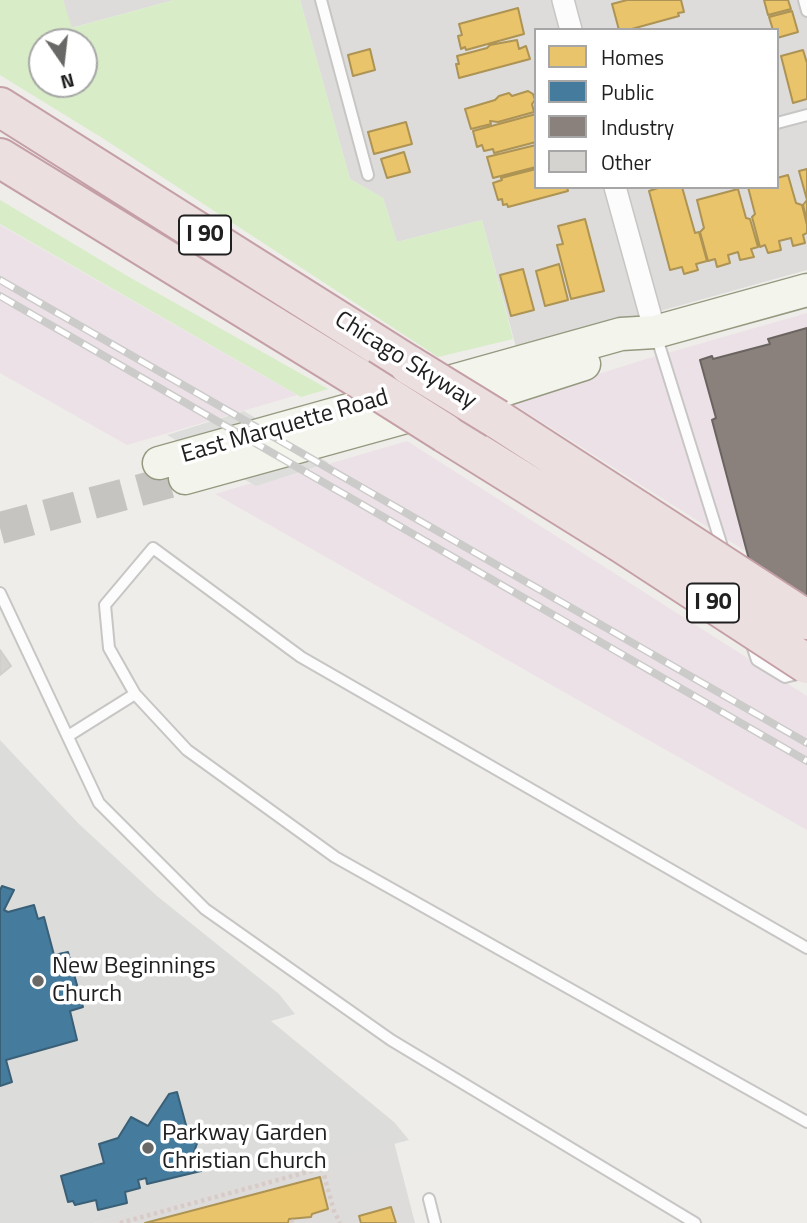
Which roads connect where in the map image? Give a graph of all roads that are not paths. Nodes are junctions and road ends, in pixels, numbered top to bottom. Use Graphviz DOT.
graph roads {
  1 [pos="321,0"];
  2 [pos="563,0"];
  3 [pos="804,0"];
  4 [pos="807,10"];
  5 [pos="570,28"];
  6 [pos="0,107"];
  7 [pos="807,115"];
  8 [pos="779,122"];
  9 [pos="0,158"];
  10 [pos="368,175"];
  11 [pos="616,189"];
  12 [pos="807,290"];
  13 [pos="655,332"];
  14 [pos="172,470"];
  15 [pos="629,527"];
  16 [pos="733,583"];
  17 [pos="0,593"];
  18 [pos="741,608"];
  19 [pos="807,620"];
  20 [pos="807,663"];
  21 [pos="807,671"];
  22 [pos="135,694"];
  23 [pos="68,736"];
  24 [pos="807,948"];
  25 [pos="807,1122"];
  26 [pos="429,1199"];
  27 [pos="435,1223"];
  28 [pos="695,1223"];
  1 -- 10 [label="lane"];
  2 -- 5 [label="street"];
  3 -- 4 [label="lane"];
  6 -- 15 [label="highway, Chicago Skyway / I 90, bridge"];
  7 -- 8 [label="lane"];
  9 -- 15 [label="highway, Chicago Skyway / I 90, bridge"];
  11 -- 13 [label="street"];
  12 -- 13 [label="street, East Marquette Road"];
  13 -- 14 [label="street, East Marquette Road"];
  13 -- 16 [label="lane"];
  15 -- 19 [label="highway, Chicago Skyway / I 90, bridge"];
  15 -- 20 [label="highway, Chicago Skyway / I 90, bridge"];
  17 -- 23 [label="lane"];
  18 -- 21 [label="lane"];
  22 -- 23 [label="lane"];
  22 -- 24 [label="lane"];
  22 -- 25 [label="lane"];
  23 -- 28 [label="lane"];
  26 -- 27 [label="lane"];
}
